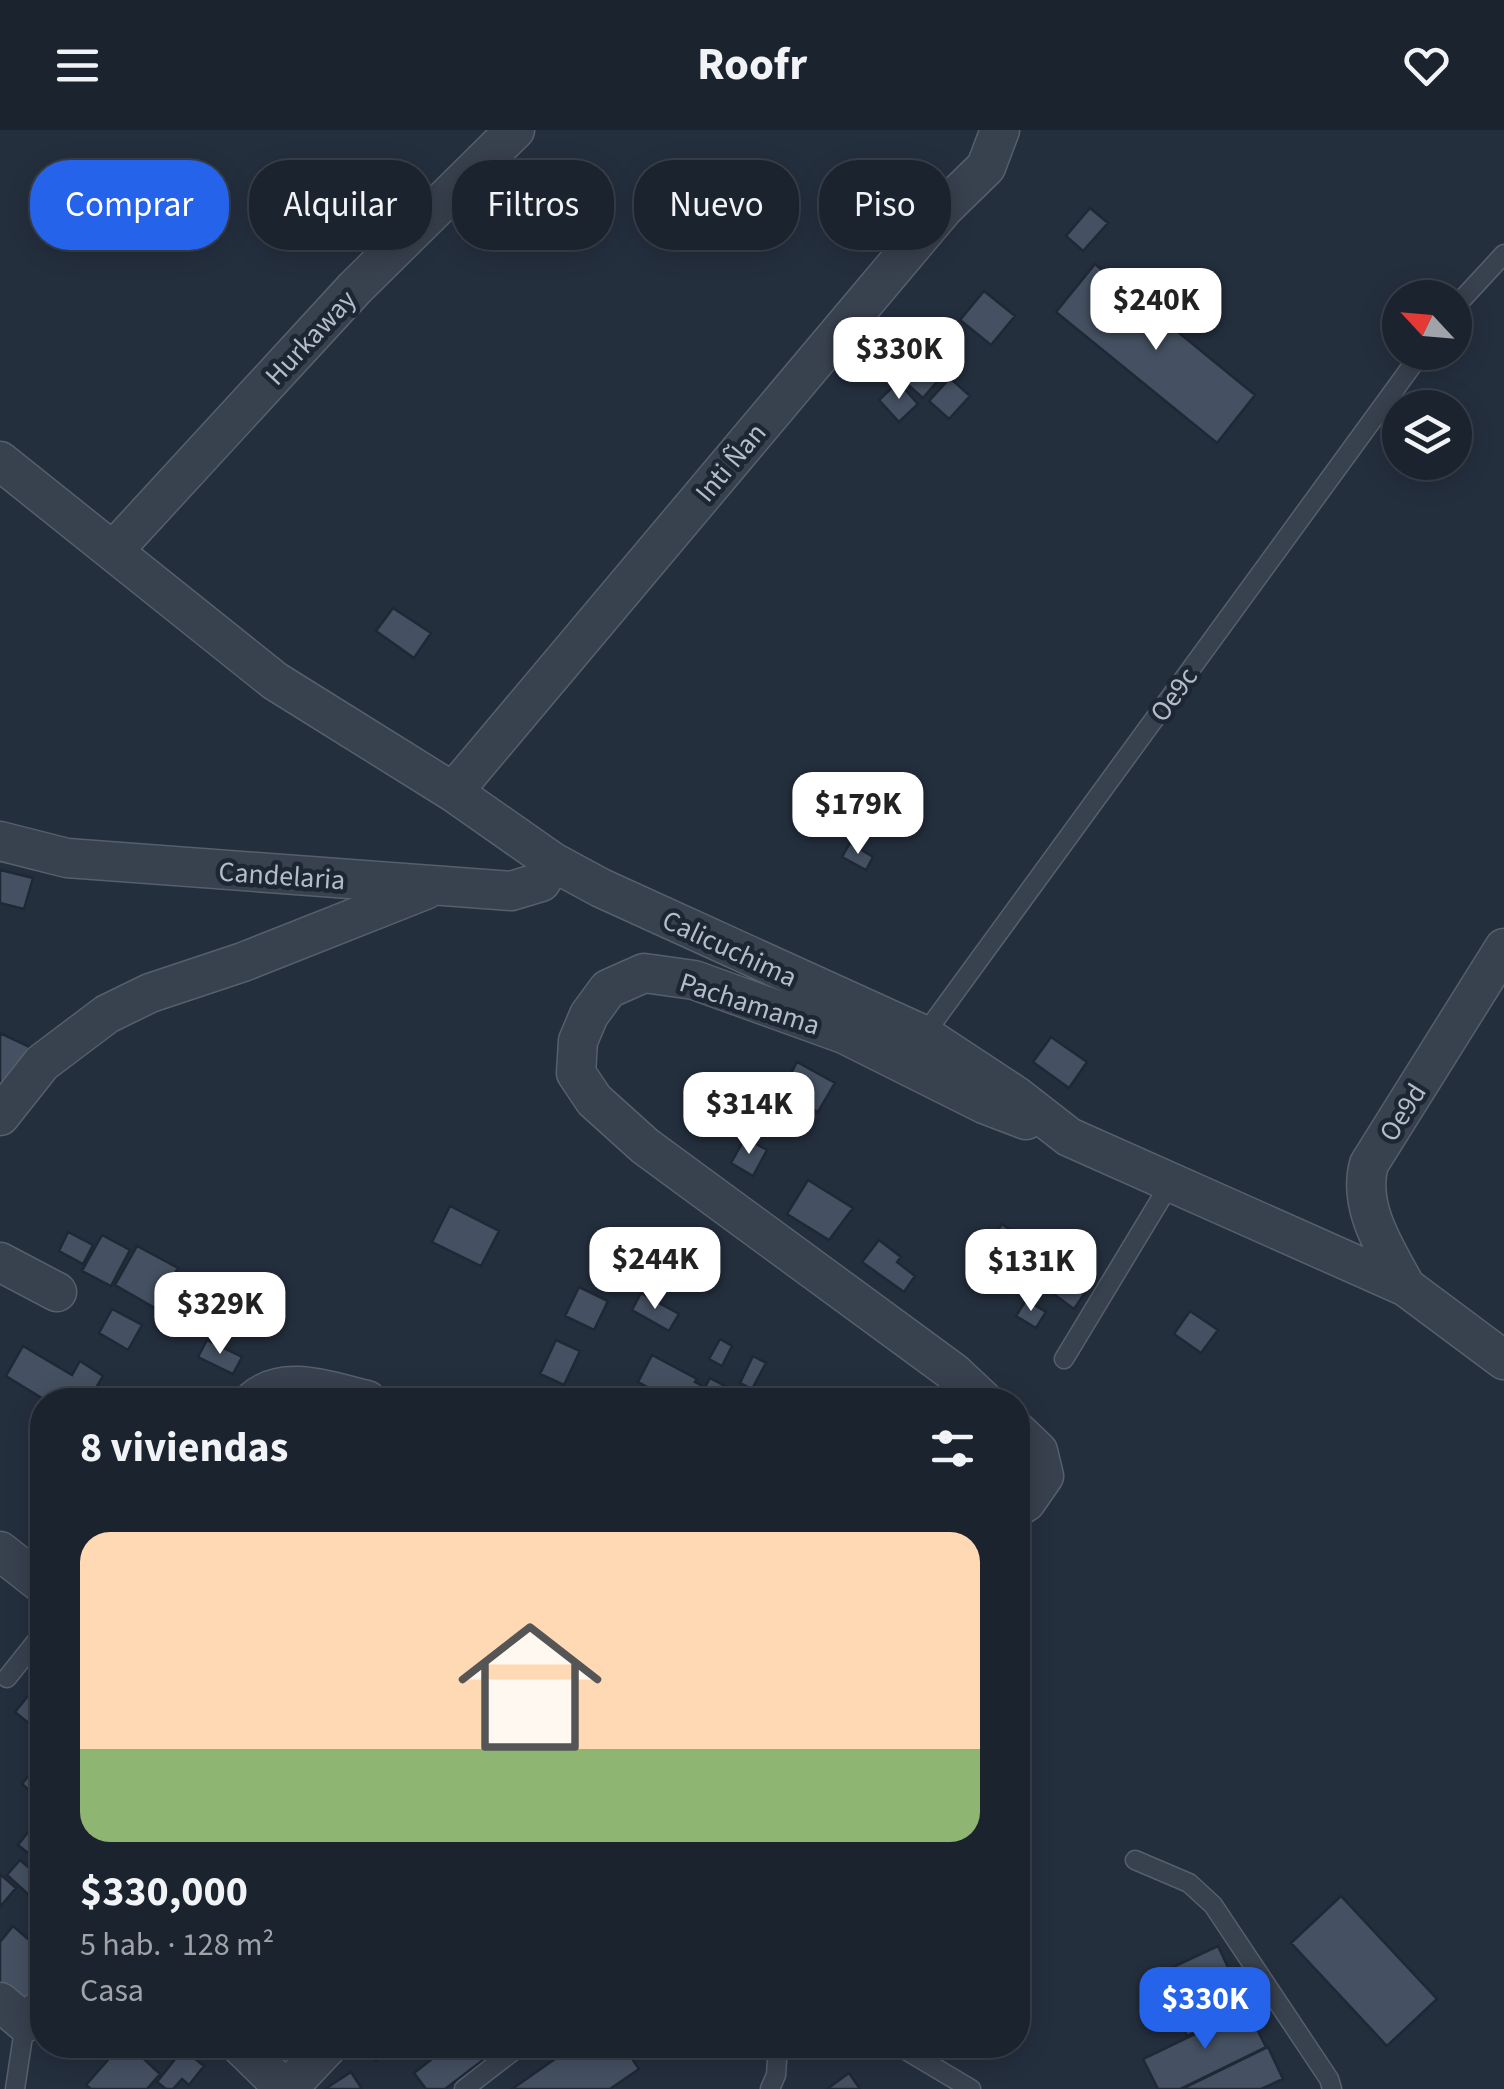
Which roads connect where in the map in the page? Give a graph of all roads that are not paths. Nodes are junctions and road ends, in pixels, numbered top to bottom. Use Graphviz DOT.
graph roads {
  1 [pos="514,130"];
  2 [pos="1000,130"];
  3 [pos="1504,254"];
  4 [pos="1472,289"];
  5 [pos="1409,370"];
  6 [pos="0,461"];
  7 [pos="113,551"];
  8 [pos="453,792"];
  9 [pos="0,842"];
  10 [pos="553,862"];
  11 [pos="437,886"];
  12 [pos="1504,948"];
  13 [pos="924,1035"];
  14 [pos="0,1116"];
  15 [pos="1069,1137"];
  16 [pos="1171,1182"];
  17 [pos="0,1262"];
  18 [pos="1406,1286"];
  19 [pos="58,1292"];
  20 [pos="1064,1359"];
  21 [pos="1504,1360"];
  22 [pos="282,1388"];
  23 [pos="315,1388"];
  24 [pos="970,1388"];
  25 [pos="1030,1443"];
  26 [pos="1030,1496"];
  27 [pos="0,1551"];
  28 [pos="30,1575"];
  29 [pos="30,1649"];
  30 [pos="7,1678"];
  31 [pos="1135,1860"];
  32 [pos="23,2011"];
  33 [pos="253,2058"];
  34 [pos="317,2058"];
  35 [pos="504,2058"];
  36 [pos="777,2058"];
  37 [pos="919,2058"];
  38 [pos="15,2089"];
  39 [pos="464,2089"];
  40 [pos="770,2089"];
  41 [pos="971,2089"];
  42 [pos="1332,2089"];
  1 -- 7 [label="street, Hurkaway"];
  2 -- 8 [label="street, Inti Ñan"];
  3 -- 4 [label="lane"];
  5 -- 13 [label="lane, Oe9c"];
  6 -- 7 [label="street, Calicuchima"];
  7 -- 8 [label="street, Calicuchima"];
  8 -- 10 [label="street, Calicuchima"];
  9 -- 11 [label="street, Candelaria"];
  10 -- 11 [label="street, Candelaria"];
  10 -- 13 [label="street, Calicuchima"];
  11 -- 14 [label="street"];
  12 -- 18 [label="street, Oe9d"];
  13 -- 15 [label="street, Calicuchima"];
  15 -- 16 [label="street, Calicuchima"];
  15 -- 24 [label="street, Pachamama"];
  16 -- 18 [label="street, Calicuchima"];
  16 -- 20 [label="lane"];
  17 -- 19 [label="street"];
  18 -- 21 [label="street, Calicuchima"];
  22 -- 23 [label="street"];
  25 -- 26 [label="street"];
  27 -- 28 [label="street"];
  29 -- 30 [label="lane"];
  31 -- 42 [label="lane"];
  32 -- 38 [label="lane"];
  33 -- 34 [label="street"];
  35 -- 39 [label="lane"];
  36 -- 40 [label="lane"];
  37 -- 41 [label="lane"];
}
